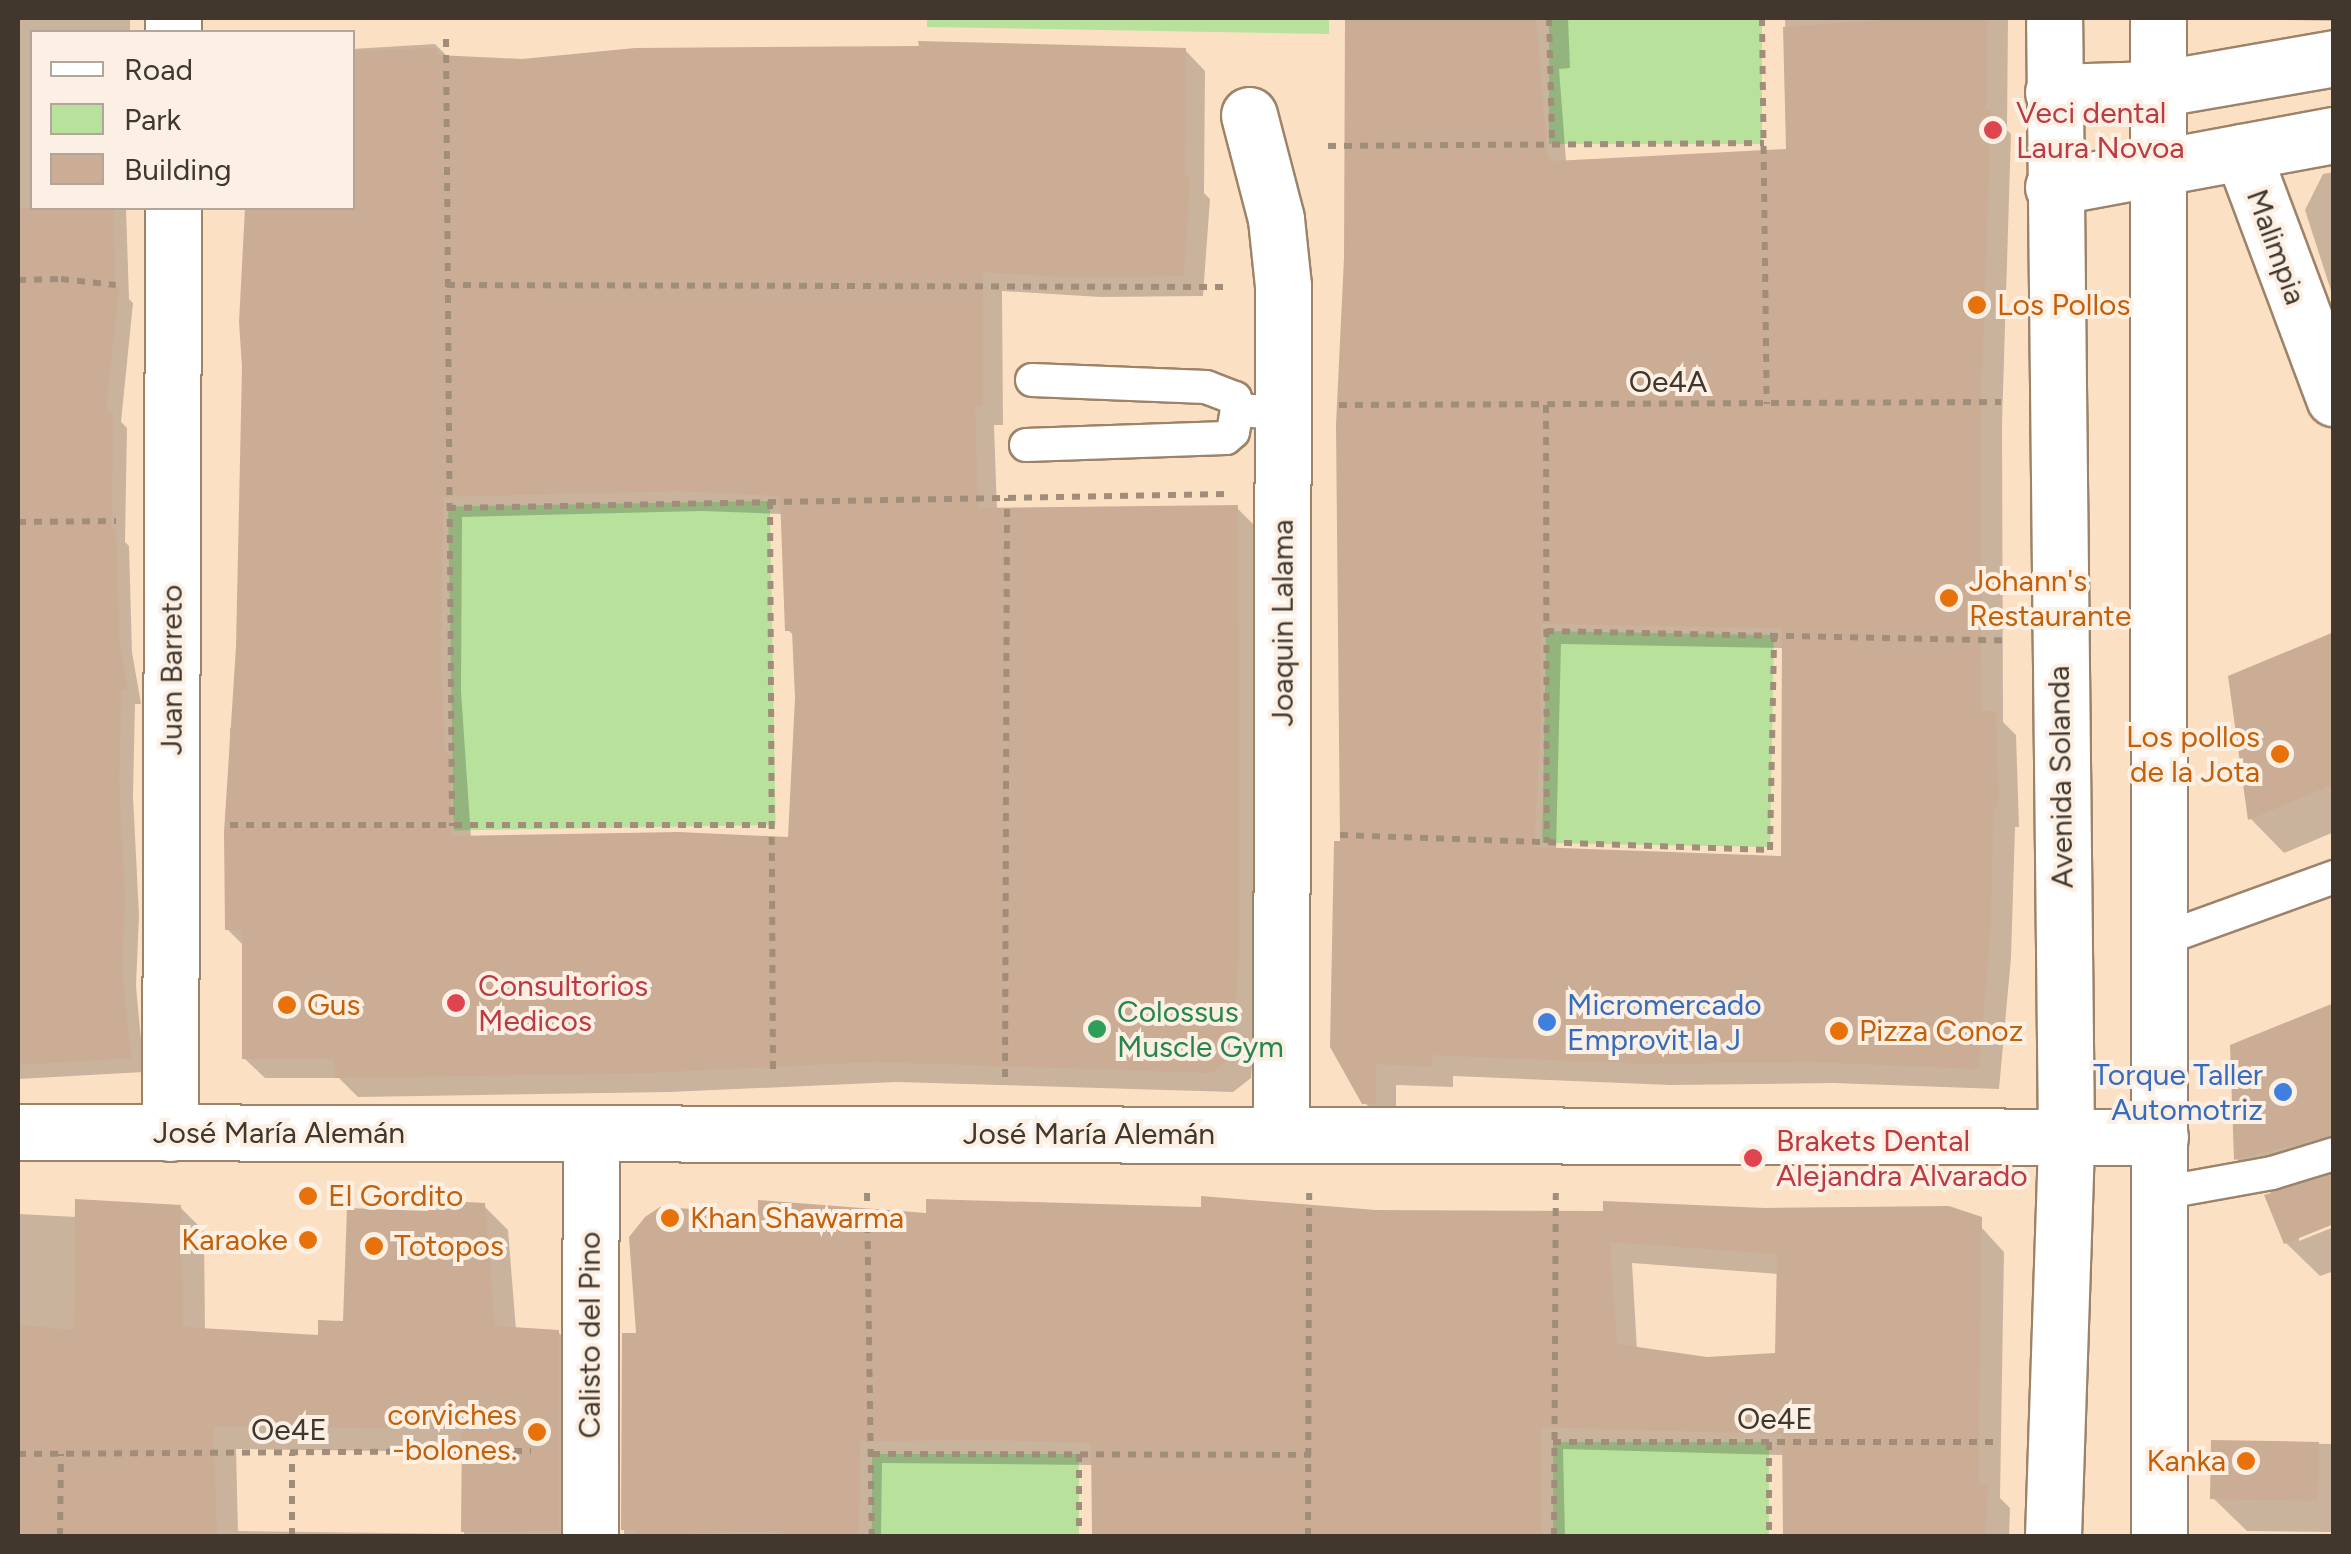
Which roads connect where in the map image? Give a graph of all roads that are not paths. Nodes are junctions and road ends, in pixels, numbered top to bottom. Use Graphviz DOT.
graph roads {
  1 [pos="2054,18"];
  2 [pos="2158,18"];
  3 [pos="2334,58"];
  4 [pos="2157,89"];
  5 [pos="2053,92"];
  6 [pos="1249,114"];
  7 [pos="2334,135"];
  8 [pos="2242,152"];
  9 [pos="2157,168"];
  10 [pos="2052,188"];
  11 [pos="173,210"];
  12 [pos="1032,380"];
  13 [pos="2334,398"];
  14 [pos="1283,409"];
  15 [pos="1026,445"];
  16 [pos="2334,876"];
  17 [pos="2160,940"];
  18 [pos="18,1132"];
  19 [pos="170,1132"];
  20 [pos="591,1133"];
  21 [pos="1281,1134"];
  22 [pos="2066,1136"];
  23 [pos="2160,1136"];
  24 [pos="2334,1154"];
  25 [pos="2160,1194"];
  26 [pos="590,1536"];
  27 [pos="2053,1536"];
  28 [pos="2159,1536"];
  1 -- 5 [label="street, Avenida Solanda"];
  2 -- 4 [label="street"];
  3 -- 4 [label="street"];
  4 -- 5 [label="street"];
  4 -- 9 [label="street"];
  5 -- 10 [label="street, Avenida Solanda"];
  6 -- 14 [label="street, Joaquin Lalama"];
  7 -- 8 [label="street"];
  8 -- 9 [label="street"];
  8 -- 13 [label="street, Malimpia"];
  9 -- 10 [label="street"];
  9 -- 17 [label="street"];
  10 -- 22 [label="street, Avenida Solanda"];
  11 -- 19 [label="street, Juan Barreto"];
  12 -- 14 [label="lane"];
  14 -- 15 [label="lane"];
  14 -- 21 [label="street, Joaquin Lalama"];
  16 -- 17 [label="lane"];
  17 -- 23 [label="street"];
  18 -- 19 [label="street, José María Alemán"];
  19 -- 20 [label="street, José María Alemán"];
  20 -- 21 [label="street, José María Alemán"];
  20 -- 26 [label="street, Calisto del Pino"];
  21 -- 22 [label="street, José María Alemán"];
  22 -- 23 [label="street, José María Alemán"];
  22 -- 27 [label="street, Avenida Solanda"];
  23 -- 25 [label="street"];
  24 -- 25 [label="lane"];
  25 -- 28 [label="street"];
}
